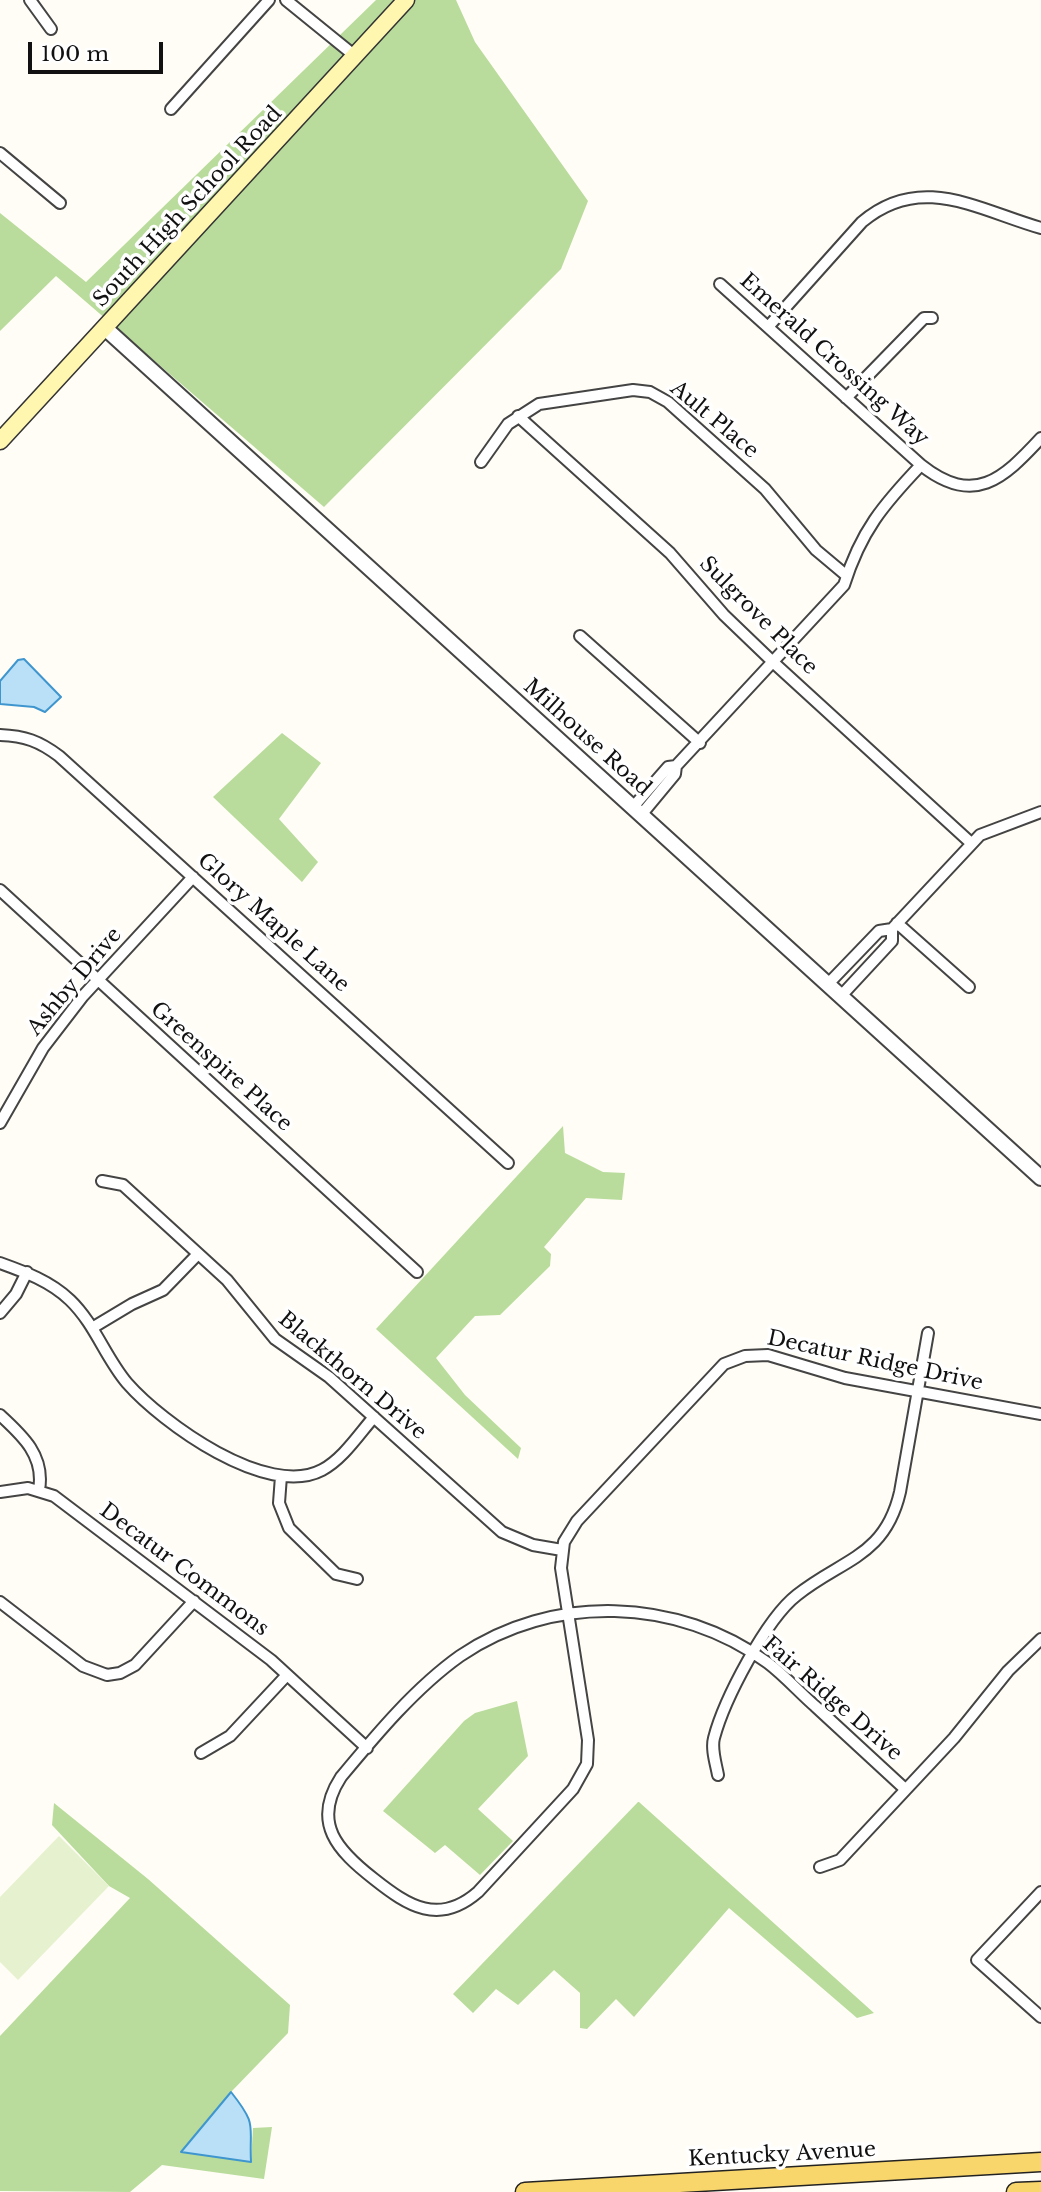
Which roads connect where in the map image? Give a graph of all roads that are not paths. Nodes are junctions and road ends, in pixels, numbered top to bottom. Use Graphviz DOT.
graph roads {
  1 [pos="30,0"];
  2 [pos="269,0"];
  3 [pos="286,0"];
  4 [pos="406,0"];
  5 [pos="51,29"];
  6 [pos="355,56"];
  7 [pos="171,109"];
  8 [pos="0,153"];
  9 [pos="60,203"];
  10 [pos="1041,228"];
  11 [pos="720,284"];
  12 [pos="932,318"];
  13 [pos="768,327"];
  14 [pos="105,328"];
  15 [pos="846,398"];
  16 [pos="518,416"];
  17 [pos="1041,438"];
  18 [pos="0,441"];
  19 [pos="481,462"];
  20 [pos="921,465"];
  21 [pos="847,576"];
  22 [pos="580,636"];
  23 [pos="774,663"];
  24 [pos="0,735"];
  25 [pos="700,743"];
  26 [pos="637,811"];
  27 [pos="1041,813"];
  28 [pos="971,843"];
  29 [pos="193,877"];
  30 [pos="0,890"];
  31 [pos="894,926"];
  32 [pos="97,980"];
  33 [pos="828,984"];
  34 [pos="970,987"];
  35 [pos="841,996"];
  36 [pos="0,1123"];
  37 [pos="508,1163"];
  38 [pos="1041,1178"];
  39 [pos="102,1181"];
  40 [pos="198,1254"];
  41 [pos="0,1263"];
  42 [pos="27,1272"];
  43 [pos="417,1272"];
  44 [pos="0,1313"];
  45 [pos="92,1328"];
  46 [pos="928,1333"];
  47 [pos="918,1391"];
  48 [pos="1041,1414"];
  49 [pos="0,1415"];
  50 [pos="374,1417"];
  51 [pos="281,1476"];
  52 [pos="39,1490"];
  53 [pos="0,1492"];
  54 [pos="562,1550"];
  55 [pos="357,1578"];
  56 [pos="194,1601"];
  57 [pos="0,1602"];
  58 [pos="569,1613"];
  59 [pos="1041,1639"];
  60 [pos="753,1653"];
  61 [pos="287,1675"];
  62 [pos="367,1748"];
  63 [pos="201,1753"];
  64 [pos="718,1775"];
  65 [pos="905,1789"];
  66 [pos="820,1867"];
  67 [pos="1041,1892"];
  68 [pos="1041,2017"];
  69 [pos="1041,2162"];
  70 [pos="1041,2190"];
  71 [pos="525,2192"];
  72 [pos="1016,2192"];
  1 -- 5 [label="street"];
  2 -- 7 [label="street"];
  3 -- 6 [label="street"];
  4 -- 6 [label="main road, South High School Road"];
  6 -- 14 [label="main road, South High School Road"];
  8 -- 9 [label="street"];
  10 -- 13 [label="street"];
  11 -- 13 [label="street, Emerald Crossing Way"];
  12 -- 15 [label="street"];
  13 -- 15 [label="street, Emerald Crossing Way"];
  14 -- 18 [label="main road, South High School Road"];
  14 -- 26 [label="street, Milhouse Road"];
  15 -- 20 [label="street, Emerald Crossing Way"];
  16 -- 19 [label="street"];
  16 -- 21 [label="street, Ault Place"];
  16 -- 23 [label="street, Sulgrove Place"];
  17 -- 20 [label="street, Emerald Crossing Way"];
  20 -- 21 [label="street"];
  21 -- 23 [label="street"];
  22 -- 25 [label="street"];
  23 -- 25 [label="street"];
  23 -- 28 [label="street, Sulgrove Place"];
  24 -- 29 [label="street, Glory Maple Lane"];
  25 -- 26 [label="street"];
  26 -- 33 [label="street, Milhouse Road"];
  27 -- 28 [label="street"];
  28 -- 31 [label="street"];
  29 -- 32 [label="street, Ashby Drive"];
  29 -- 37 [label="street, Glory Maple Lane"];
  30 -- 32 [label="street, Greenspire Place"];
  31 -- 33 [label="street"];
  31 -- 34 [label="street"];
  31 -- 35 [label="street"];
  32 -- 36 [label="street, Ashby Drive"];
  32 -- 43 [label="street, Greenspire Place"];
  33 -- 35 [label="street, Milhouse Road"];
  35 -- 38 [label="street, Milhouse Road"];
  39 -- 40 [label="street, Blackthorn Drive"];
  40 -- 45 [label="street"];
  40 -- 50 [label="street, Blackthorn Drive"];
  41 -- 42 [label="street"];
  42 -- 44 [label="street"];
  42 -- 45 [label="street"];
  45 -- 51 [label="street"];
  46 -- 47 [label="street"];
  47 -- 48 [label="street, Decatur Ridge Drive"];
  47 -- 54 [label="street, Decatur Ridge Drive"];
  47 -- 60 [label="street"];
  49 -- 52 [label="street"];
  50 -- 51 [label="street"];
  50 -- 54 [label="street, Blackthorn Drive"];
  51 -- 55 [label="street"];
  52 -- 53 [label="street"];
  52 -- 56 [label="street, Decatur Commons"];
  54 -- 58 [label="street"];
  56 -- 57 [label="street"];
  56 -- 61 [label="street, Decatur Commons"];
  58 -- 60 [label="street, Fair Ridge Drive"];
  58 -- 62 [label="street, Fair Ridge Drive"];
  58 -- 62 [label="street, Fair Ridge Drive"];
  59 -- 65 [label="street"];
  60 -- 64 [label="street"];
  60 -- 65 [label="street, Fair Ridge Drive"];
  61 -- 62 [label="street, Decatur Commons"];
  61 -- 63 [label="street"];
  65 -- 66 [label="street"];
  67 -- 68 [label="street"];
  69 -- 71 [label="main road, Kentucky Avenue"];
  70 -- 72 [label="main road"];
}
